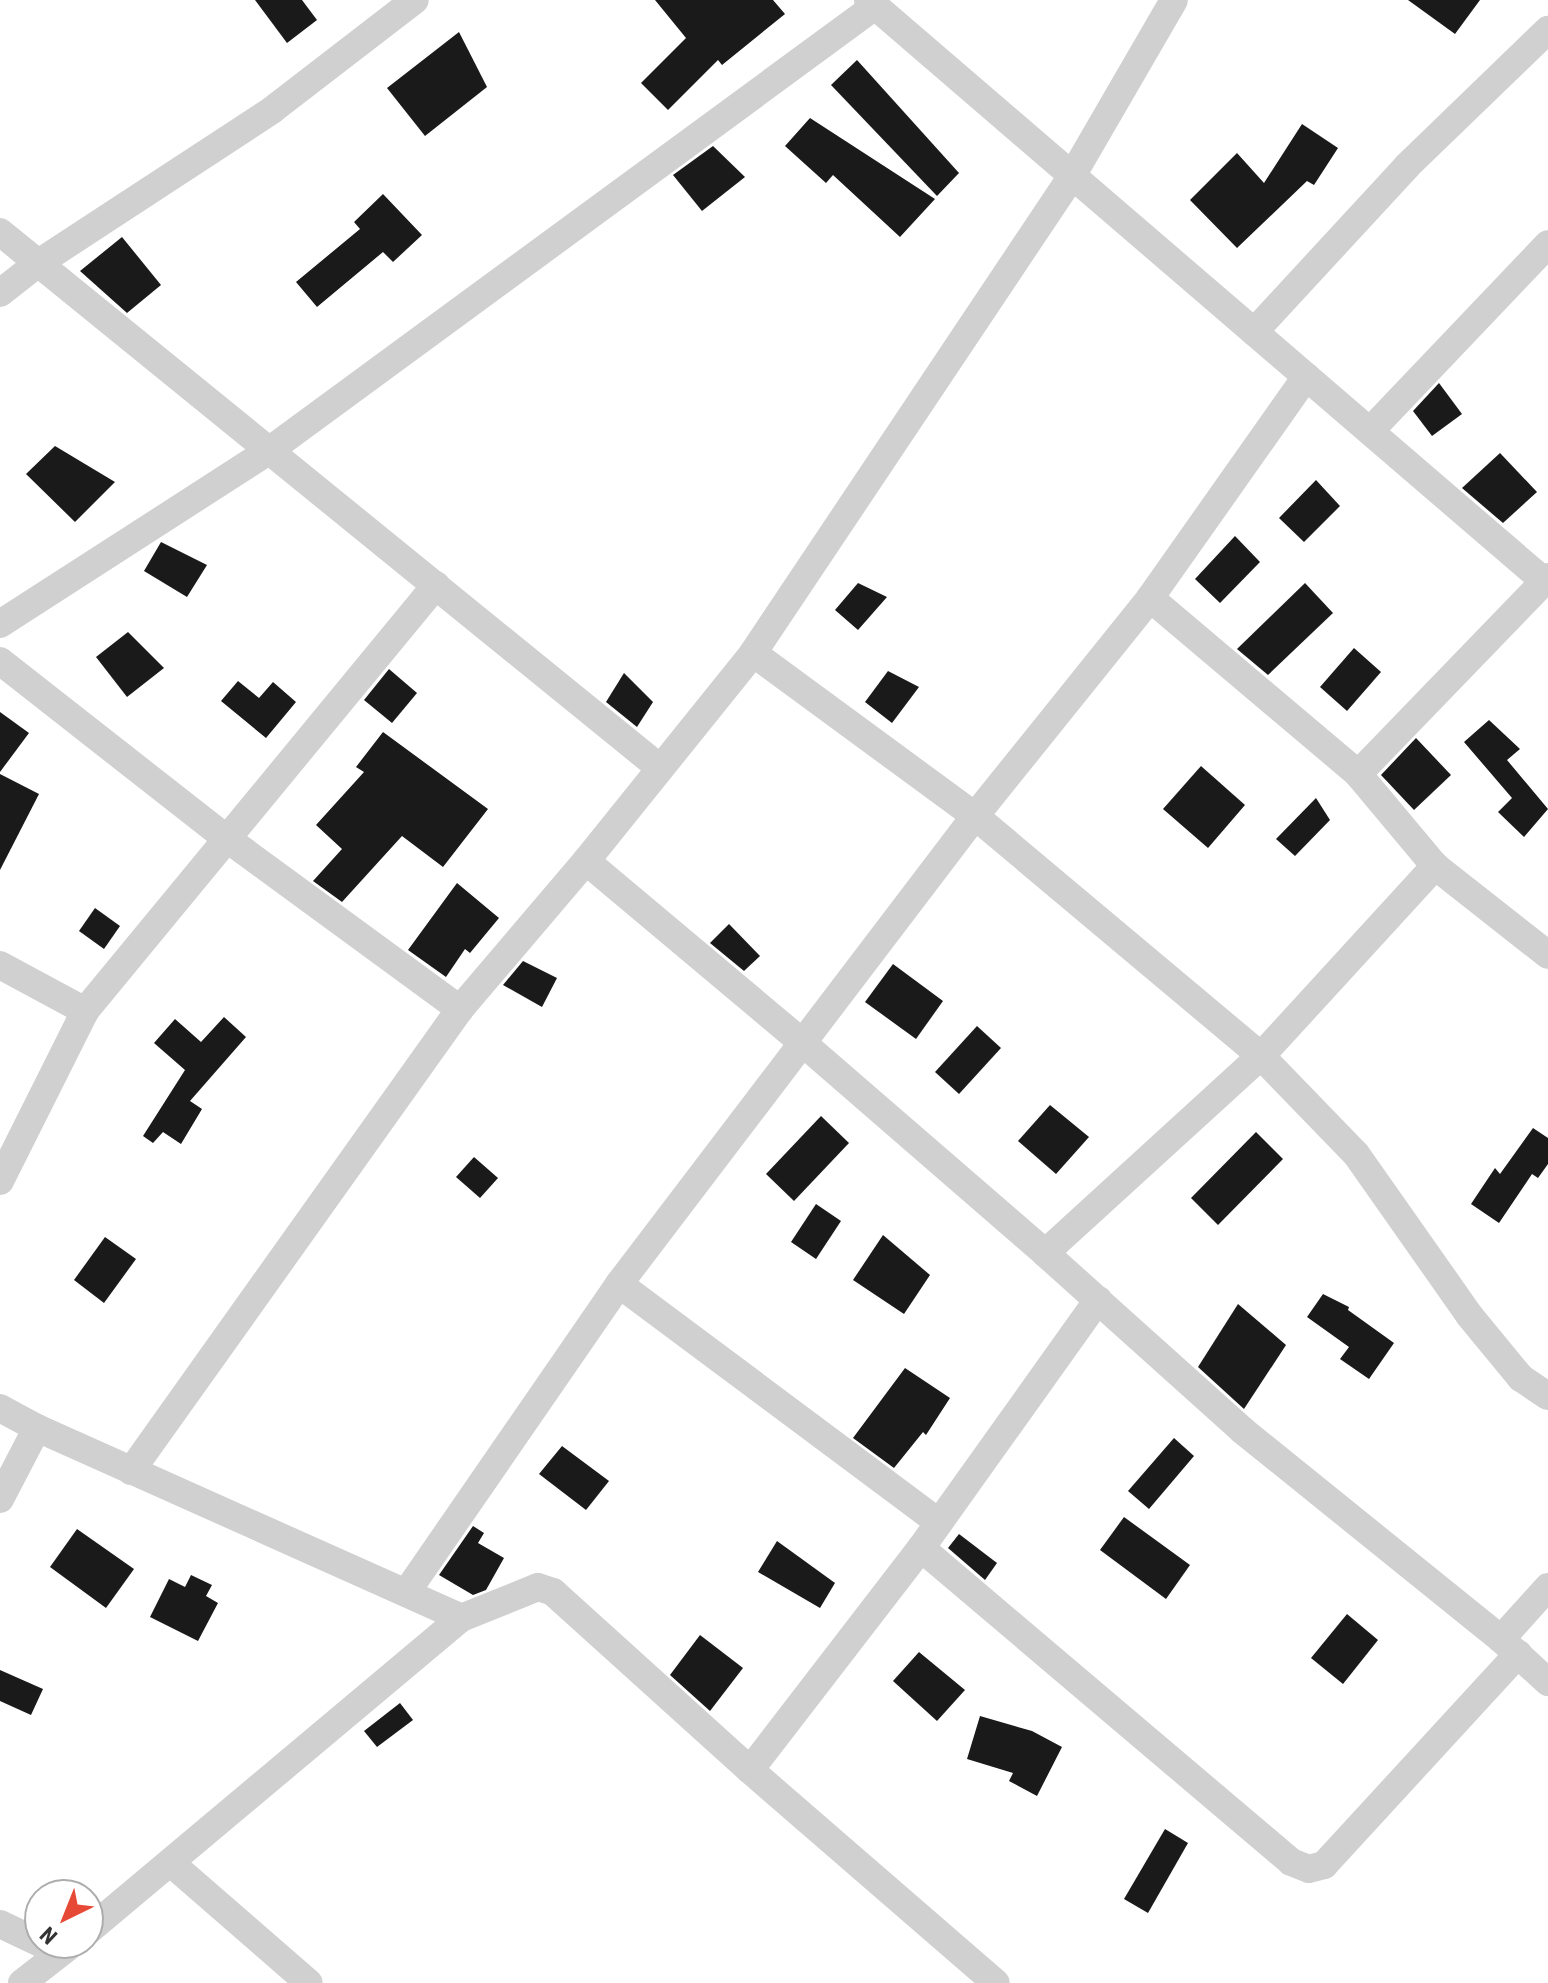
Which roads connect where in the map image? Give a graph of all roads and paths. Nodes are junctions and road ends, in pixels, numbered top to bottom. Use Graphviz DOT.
graph roads {
  1 [pos="415,0"];
  2 [pos="1174,0"];
  3 [pos="872,3"];
  4 [pos="1548,30"];
  5 [pos="1072,176"];
  6 [pos="0,232"];
  7 [pos="1548,244"];
  8 [pos="37,264"];
  9 [pos="0,293"];
  10 [pos="1254,332"];
  11 [pos="1306,377"];
  12 [pos="1370,431"];
  13 [pos="270,450"];
  14 [pos="1546,579"];
  15 [pos="436,585"];
  16 [pos="1150,598"];
  17 [pos="0,624"];
  18 [pos="753,653"];
  19 [pos="0,661"];
  20 [pos="660,768"];
  21 [pos="1358,774"];
  22 [pos="975,816"];
  23 [pos="226,838"];
  24 [pos="586,861"];
  25 [pos="1435,866"];
  26 [pos="1548,955"];
  27 [pos="0,965"];
  28 [pos="460,1009"];
  29 [pos="85,1011"];
  30 [pos="804,1044"];
  31 [pos="1261,1056"];
  32 [pos="0,1181"];
  33 [pos="1045,1253"];
  34 [pos="619,1284"];
  35 [pos="1098,1300"];
  36 [pos="1548,1396"];
  37 [pos="0,1408"];
  38 [pos="37,1428"];
  39 [pos="131,1471"];
  40 [pos="0,1499"];
  41 [pos="938,1522"];
  42 [pos="921,1548"];
  43 [pos="1548,1587"];
  44 [pos="406,1593"];
  45 [pos="461,1618"];
  46 [pos="1509,1647"];
  47 [pos="1548,1682"];
  48 [pos="750,1770"];
  49 [pos="172,1864"];
  50 [pos="104,1918"];
  51 [pos="0,1924"];
  52 [pos="24,1933"];
  53 [pos="42,1959"];
  54 [pos="22,1983"];
  55 [pos="309,1983"];
  56 [pos="996,1983"];
  1 -- 8 [label="street"];
  2 -- 5 [label="street"];
  3 -- 5 [label="street"];
  3 -- 13 [label="street"];
  4 -- 10 [label="street"];
  5 -- 10 [label="street"];
  5 -- 18 [label="street"];
  6 -- 8 [label="street"];
  7 -- 12 [label="street"];
  8 -- 9 [label="street"];
  8 -- 13 [label="street"];
  10 -- 11 [label="street"];
  11 -- 12 [label="street"];
  11 -- 16 [label="street"];
  12 -- 14 [label="street"];
  13 -- 15 [label="street"];
  13 -- 17 [label="street"];
  14 -- 21 [label="street"];
  15 -- 20 [label="street"];
  15 -- 23 [label="street"];
  16 -- 21 [label="street"];
  16 -- 22 [label="street"];
  18 -- 20 [label="street"];
  18 -- 22 [label="street"];
  19 -- 23 [label="street"];
  20 -- 24 [label="street"];
  21 -- 25 [label="street"];
  22 -- 30 [label="street"];
  22 -- 31 [label="street"];
  23 -- 28 [label="street"];
  23 -- 29 [label="street"];
  24 -- 28 [label="street"];
  24 -- 30 [label="street"];
  25 -- 26 [label="street"];
  25 -- 31 [label="street"];
  27 -- 29 [label="street"];
  28 -- 39 [label="street"];
  29 -- 32 [label="street"];
  30 -- 33 [label="street"];
  30 -- 34 [label="street"];
  31 -- 33 [label="street"];
  31 -- 36 [label="street"];
  33 -- 35 [label="street"];
  34 -- 41 [label="street"];
  34 -- 44 [label="street"];
  35 -- 41 [label="street"];
  35 -- 46 [label="street"];
  37 -- 38 [label="street"];
  38 -- 39 [label="street"];
  38 -- 40 [label="street"];
  39 -- 44 [label="street"];
  41 -- 42 [label="street"];
  42 -- 46 [label="street"];
  42 -- 48 [label="street"];
  43 -- 46 [label="street"];
  44 -- 45 [label="street"];
  45 -- 48 [label="street"];
  45 -- 49 [label="street"];
  46 -- 47 [label="street"];
  48 -- 56 [label="street"];
  49 -- 50 [label="street"];
  49 -- 55 [label="street"];
  51 -- 52 [label="street"];
  53 -- 54 [label="street"];
}
